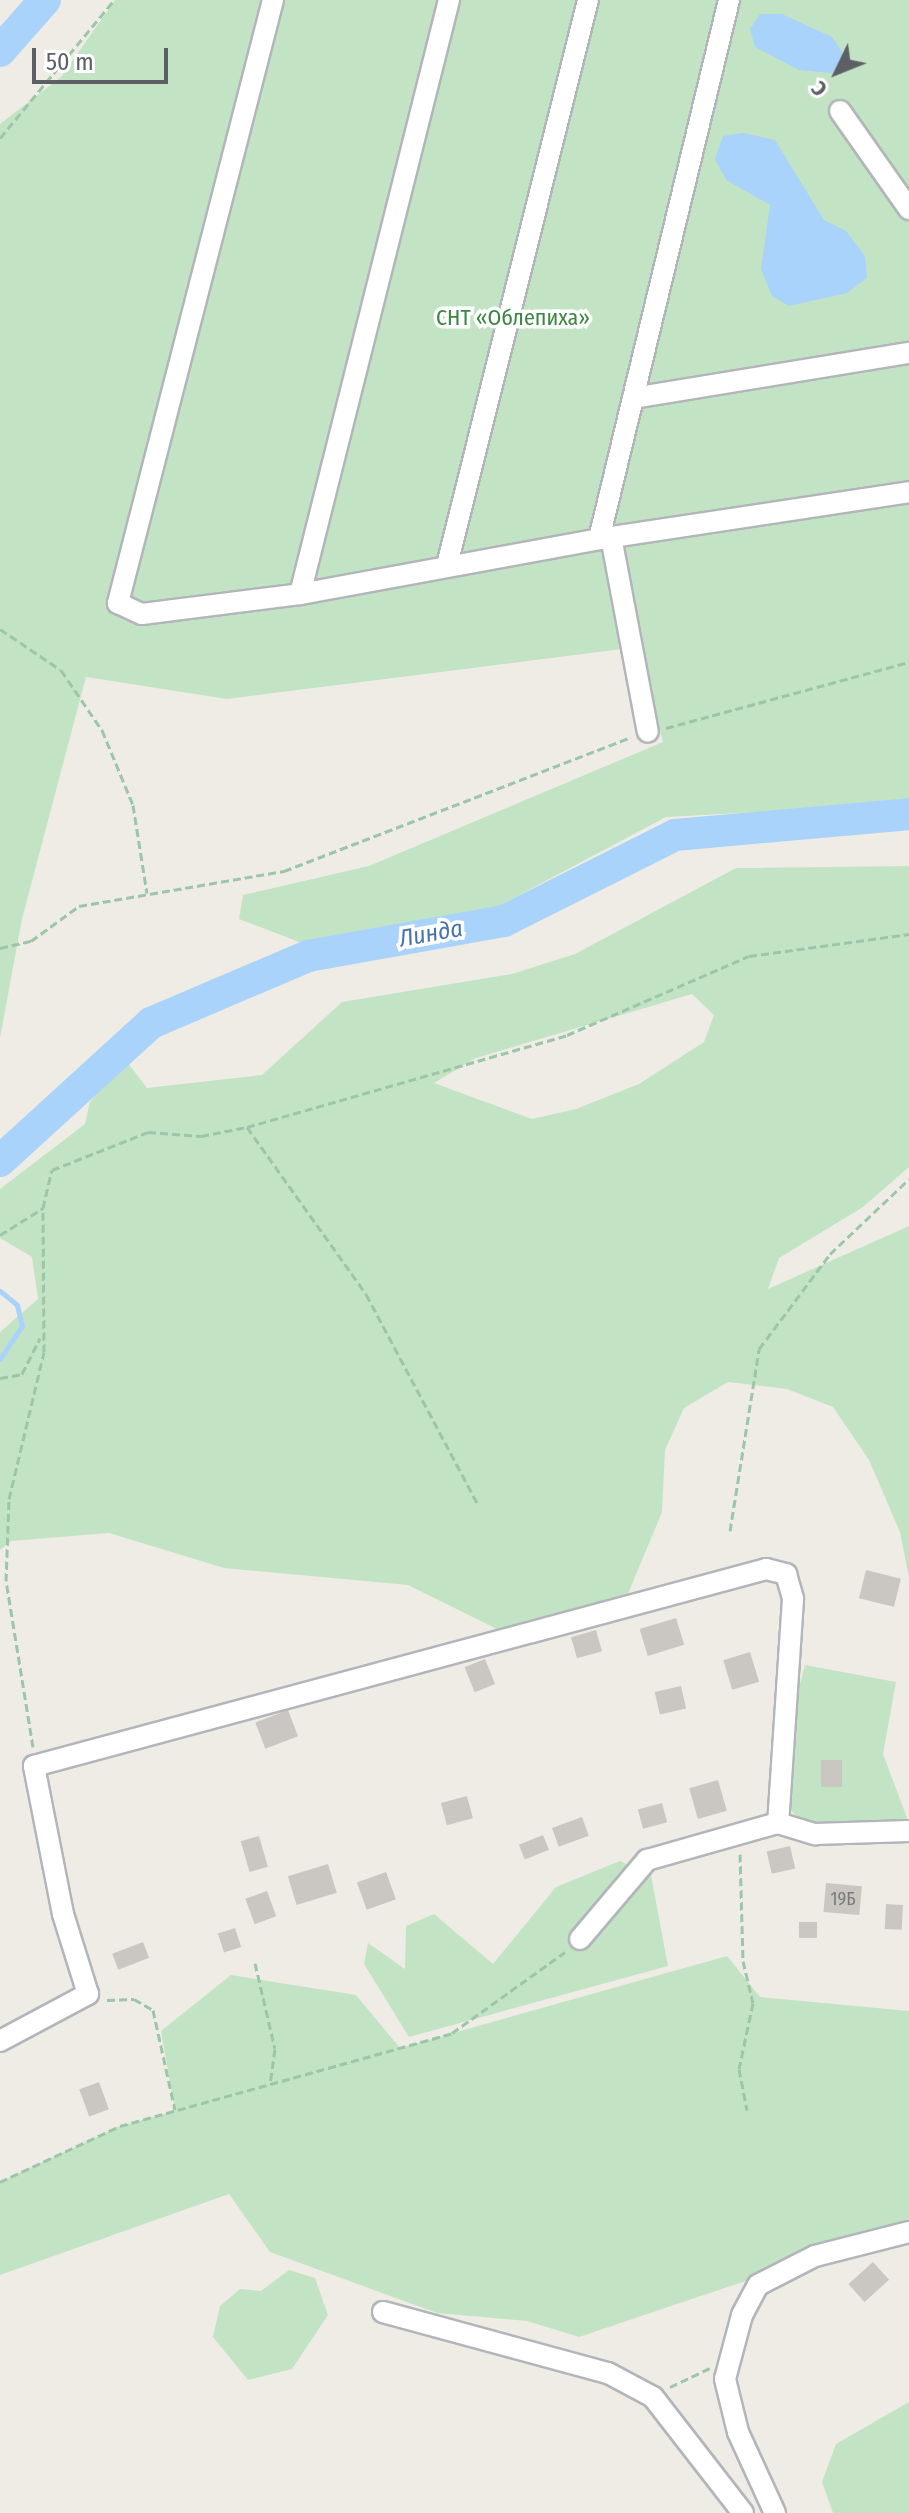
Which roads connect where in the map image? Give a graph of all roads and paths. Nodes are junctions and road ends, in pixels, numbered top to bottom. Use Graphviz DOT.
graph roads {
  1 [pos="114,0"];
  2 [pos="273,0"];
  3 [pos="449,0"];
  4 [pos="588,0"];
  5 [pos="729,0"];
  6 [pos="840,111"];
  7 [pos="0,138"];
  8 [pos="909,209"];
  9 [pos="909,353"];
  10 [pos="633,398"];
  11 [pos="909,492"];
  12 [pos="605,538"];
  13 [pos="447,565"];
  14 [pos="300,594"];
  15 [pos="0,629"];
  16 [pos="909,662"];
  17 [pos="648,732"];
  18 [pos="147,893"];
  19 [pos="909,934"];
  20 [pos="0,948"];
  21 [pos="247,1127"];
  22 [pos="909,1179"];
  23 [pos="43,1208"];
  24 [pos="0,1235"];
  25 [pos="42,1334"];
  26 [pos="0,1378"];
  27 [pos="478,1505"];
  28 [pos="730,1531"];
  29 [pos="34,1766"];
  30 [pos="778,1823"];
  31 [pos="909,1831"];
  32 [pos="744,1833"];
  33 [pos="580,1939"];
  34 [pos="255,1963"];
  35 [pos="88,1994"];
  36 [pos="0,2041"];
  37 [pos="270,2084"];
  38 [pos="747,2110"];
  39 [pos="175,2111"];
  40 [pos="0,2182"];
  41 [pos="909,2232"];
  42 [pos="383,2312"];
  43 [pos="728,2360"];
  44 [pos="653,2397"];
  45 [pos="743,2513"];
  46 [pos="775,2513"];
  1 -- 7 [label="path"];
  2 -- 14 [label="street"];
  3 -- 14 [label="street"];
  4 -- 13 [label="street"];
  5 -- 10 [label="street"];
  6 -- 8 [label="street"];
  9 -- 10 [label="street"];
  10 -- 12 [label="street"];
  11 -- 12 [label="street"];
  12 -- 13 [label="street"];
  12 -- 17 [label="street"];
  13 -- 14 [label="street"];
  15 -- 18 [label="path"];
  16 -- 17 [label="path"];
  17 -- 18 [label="path"];
  18 -- 20 [label="path"];
  19 -- 21 [label="path"];
  21 -- 23 [label="path"];
  21 -- 27 [label="path"];
  22 -- 28 [label="path"];
  23 -- 24 [label="path"];
  23 -- 25 [label="path"];
  25 -- 26 [label="path"];
  25 -- 29 [label="path"];
  29 -- 30 [label="street"];
  29 -- 35 [label="street"];
  30 -- 31 [label="street"];
  30 -- 32 [label="street"];
  32 -- 33 [label="street"];
  32 -- 38 [label="path"];
  33 -- 37 [label="path"];
  34 -- 37 [label="path"];
  35 -- 36 [label="street"];
  35 -- 39 [label="path"];
  37 -- 39 [label="path"];
  39 -- 40 [label="path"];
  41 -- 43 [label="street"];
  42 -- 44 [label="street"];
  43 -- 44 [label="path"];
  43 -- 46 [label="street"];
  44 -- 45 [label="street"];
}
